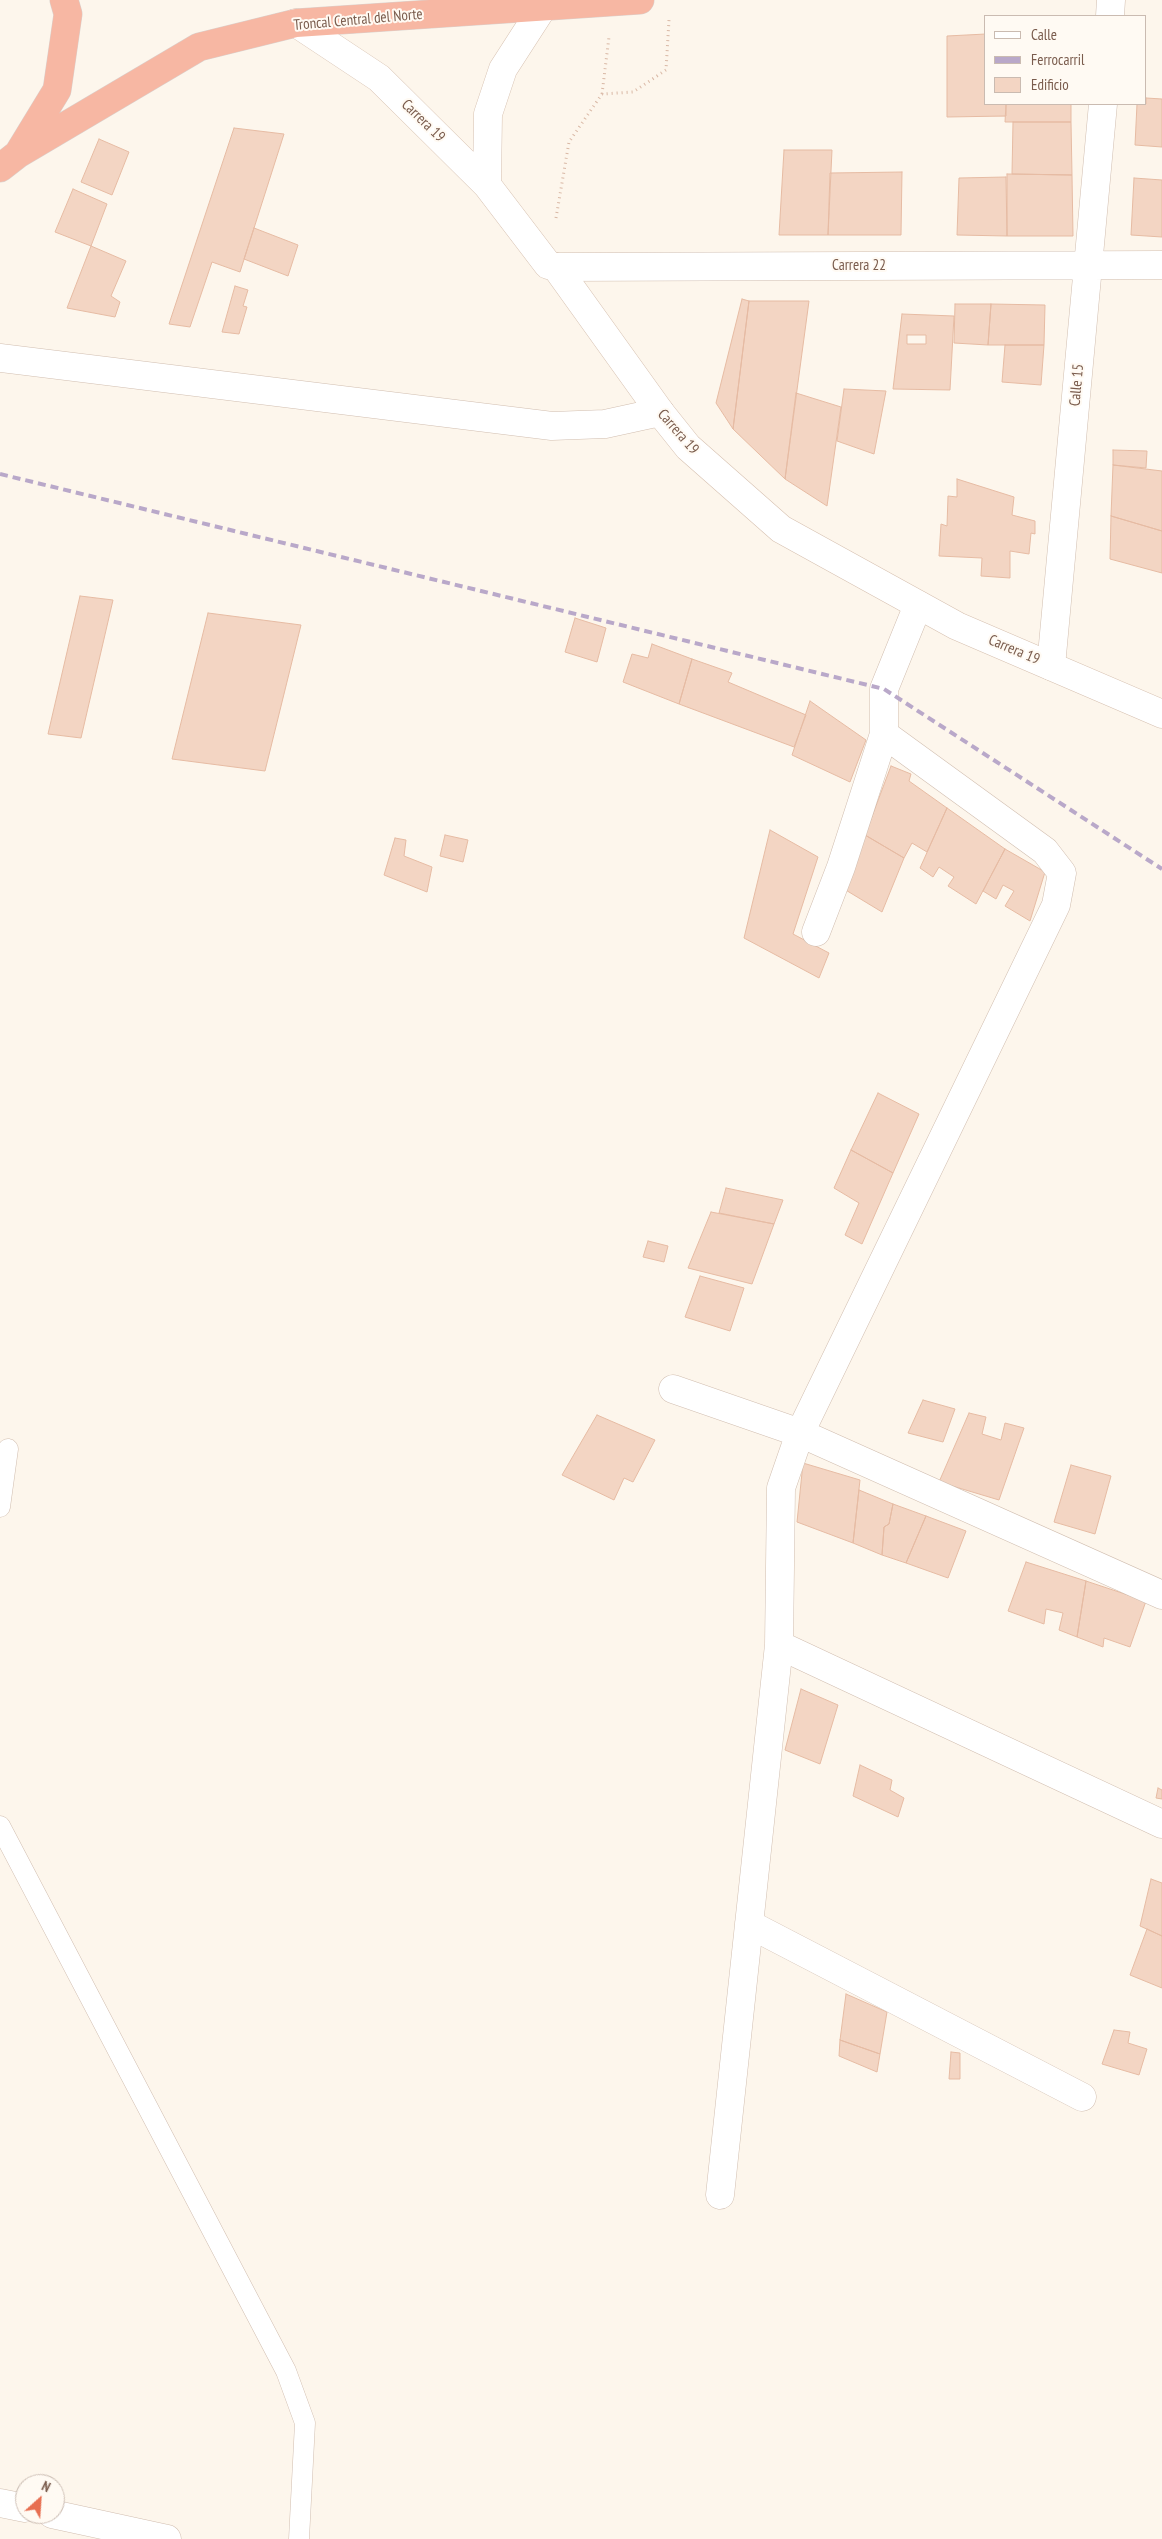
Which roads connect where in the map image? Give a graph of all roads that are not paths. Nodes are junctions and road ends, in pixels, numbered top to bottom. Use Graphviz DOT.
graph roads {
  1 [pos="64,0"];
  2 [pos="640,0"];
  3 [pos="1111,0"];
  4 [pos="543,7"];
  5 [pos="1110,15"];
  6 [pos="296,24"];
  7 [pos="1103,105"];
  8 [pos="9,161"];
  9 [pos="487,184"];
  10 [pos="552,266"];
  11 [pos="1088,266"];
  12 [pos="1162,266"];
  13 [pos="0,358"];
  14 [pos="660,412"];
  15 [pos="918,604"];
  16 [pos="1051,666"];
  17 [pos="1162,714"];
  18 [pos="884,734"];
  19 [pos="816,932"];
  20 [pos="673,1389"];
  21 [pos="800,1433"];
  22 [pos="8,1449"];
  23 [pos="0,1507"];
  24 [pos="1162,1595"];
  25 [pos="779,1645"];
  26 [pos="1162,1824"];
  27 [pos="0,1826"];
  28 [pos="749,1924"];
  29 [pos="1082,2097"];
  30 [pos="720,2195"];
  31 [pos="0,2503"];
  32 [pos="15,2506"];
  33 [pos="65,2517"];
  34 [pos="167,2539"];
  35 [pos="299,2539"];
  1 -- 8 [label="highway"];
  2 -- 4 [label="highway, Troncal Central del Norte"];
  3 -- 5 [label="street"];
  4 -- 6 [label="highway, Troncal Central del Norte"];
  4 -- 9 [label="street"];
  6 -- 8 [label="highway, Troncal Central del Norte"];
  6 -- 9 [label="street, Carrera 19"];
  7 -- 11 [label="street, Calle 15"];
  9 -- 10 [label="street, Carrera 19"];
  10 -- 11 [label="street, Carrera 22"];
  10 -- 14 [label="street, Carrera 19"];
  11 -- 12 [label="street, Carrera 22"];
  11 -- 16 [label="street, Calle 15"];
  13 -- 14 [label="street"];
  14 -- 15 [label="street, Carrera 19"];
  15 -- 16 [label="street, Carrera 19"];
  15 -- 18 [label="street"];
  16 -- 17 [label="street, Carrera 19"];
  18 -- 19 [label="street"];
  18 -- 21 [label="street"];
  20 -- 21 [label="street"];
  21 -- 24 [label="street"];
  21 -- 25 [label="street"];
  22 -- 23 [label="lane"];
  25 -- 26 [label="street"];
  25 -- 28 [label="street"];
  27 -- 35 [label="lane"];
  28 -- 29 [label="street"];
  28 -- 30 [label="street"];
  31 -- 32 [label="street"];
  33 -- 34 [label="street"];
}
